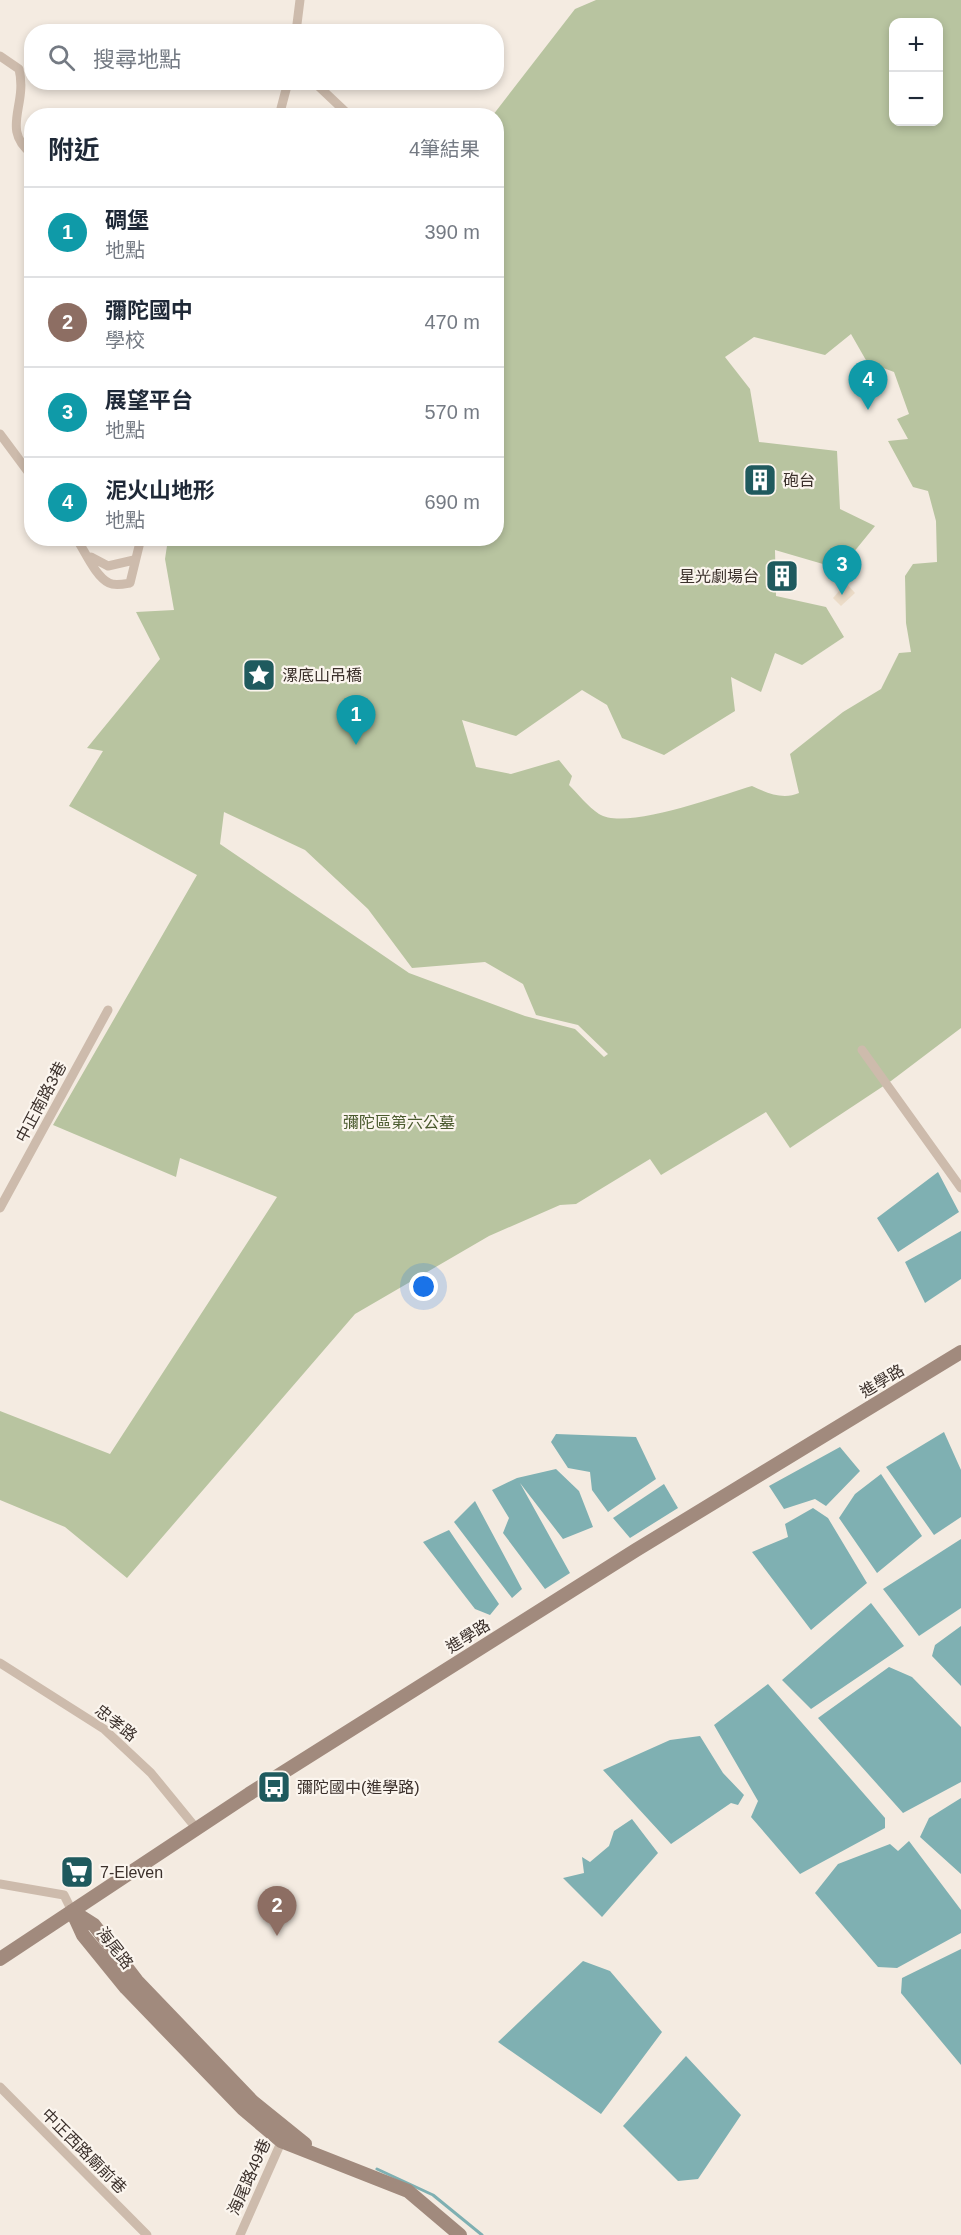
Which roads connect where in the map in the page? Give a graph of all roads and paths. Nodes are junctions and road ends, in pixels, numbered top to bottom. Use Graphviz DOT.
graph roads {
  1 [pos="300,0"];
  2 [pos="297,24"];
  3 [pos="0,56"];
  4 [pos="286,90"];
  5 [pos="322,90"];
  6 [pos="281,108"];
  7 [pos="342,108"];
  8 [pos="6,114"];
  9 [pos="8,141"];
  10 [pos="24,151"];
  11 [pos="0,434"];
  12 [pos="24,466"];
  13 [pos="82,546"];
  14 [pos="138,546"];
  15 [pos="89,556"];
  16 [pos="134,560"];
  17 [pos="108,1010"];
  18 [pos="862,1050"];
  19 [pos="961,1188"];
  20 [pos="0,1208"];
  21 [pos="961,1352"];
  22 [pos="0,1663"];
  23 [pos="196,1828"];
  24 [pos="0,1884"];
  25 [pos="72,1911"];
  26 [pos="0,1959"];
  27 [pos="0,2087"];
  28 [pos="284,2136"];
  29 [pos="147,2235"];
  30 [pos="240,2235"];
  31 [pos="460,2235"];
  1 -- 2 [label="street"];
  3 -- 8 [label="street"];
  4 -- 6 [label="street"];
  5 -- 7 [label="street"];
  9 -- 10 [label="street"];
  11 -- 12 [label="street"];
  13 -- 15 [label="street"];
  14 -- 16 [label="street"];
  15 -- 16 [label="street"];
  15 -- 16 [label="street"];
  17 -- 20 [label="street, 中正南路3巷"];
  18 -- 19 [label="street"];
  21 -- 23 [label="street, 進學路"];
  22 -- 23 [label="street, 忠孝路"];
  23 -- 25 [label="street, 進學路"];
  24 -- 25 [label="street"];
  25 -- 26 [label="street, 進學路"];
  25 -- 28 [label="street, 海尾路"];
  27 -- 29 [label="street, 中正西路廟前巷"];
  28 -- 30 [label="street, 海尾路49巷"];
  28 -- 31 [label="street, 海尾路"];
}
